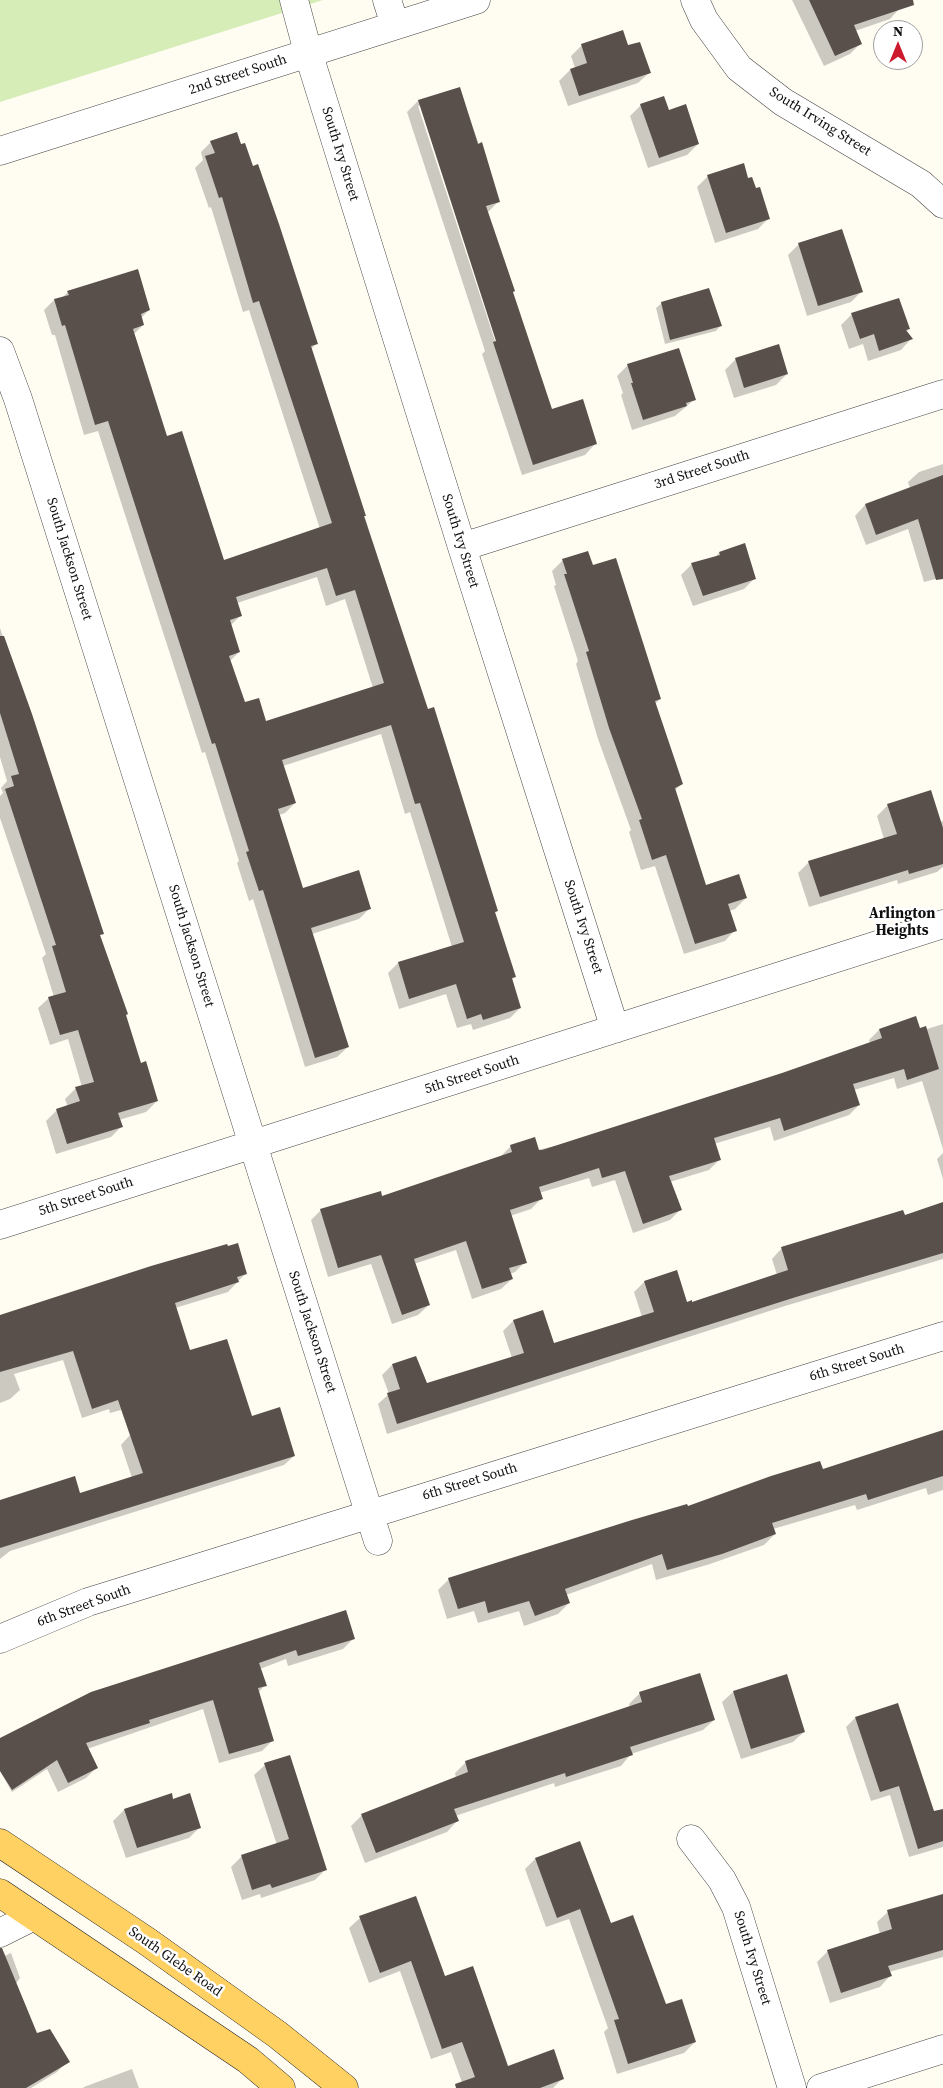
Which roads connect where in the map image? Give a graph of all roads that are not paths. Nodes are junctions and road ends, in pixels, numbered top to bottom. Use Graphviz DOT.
graph roads {
  1 [pos="294,0"];
  2 [pos="476,0"];
  3 [pos="695,0"];
  4 [pos="391,13"];
  5 [pos="308,52"];
  6 [pos="0,152"];
  7 [pos="943,204"];
  8 [pos="0,351"];
  9 [pos="943,394"];
  10 [pos="462,547"];
  11 [pos="943,924"];
  12 [pos="615,1028"];
  13 [pos="253,1144"];
  14 [pos="0,1225"];
  15 [pos="943,1336"];
  16 [pos="370,1513"];
  17 [pos="378,1541"];
  18 [pos="0,1639"];
  19 [pos="691,1839"];
  20 [pos="0,1843"];
  21 [pos="0,1893"];
  22 [pos="34,1916"];
  23 [pos="0,1933"];
  24 [pos="943,2049"];
  25 [pos="281,2088"];
  26 [pos="344,2088"];
  27 [pos="792,2088"];
  28 [pos="821,2088"];
  1 -- 5 [label="street, South Ivy Street"];
  2 -- 4 [label="street, 2nd Street South"];
  3 -- 7 [label="street, South Irving Street"];
  4 -- 5 [label="street, 2nd Street South"];
  5 -- 6 [label="street, 2nd Street South"];
  5 -- 10 [label="street, South Ivy Street"];
  8 -- 13 [label="street, South Jackson Street"];
  9 -- 10 [label="street, 3rd Street South"];
  10 -- 12 [label="street, South Ivy Street"];
  11 -- 12 [label="street, 5th Street South"];
  12 -- 13 [label="street, 5th Street South"];
  13 -- 14 [label="street, 5th Street South"];
  13 -- 16 [label="street, South Jackson Street"];
  15 -- 16 [label="street, 6th Street South"];
  16 -- 17 [label="street, South Jackson Street"];
  16 -- 18 [label="street, 6th Street South"];
  19 -- 27 [label="street, South Ivy Street"];
  20 -- 26 [label="main road, South Glebe Road"];
  21 -- 22 [label="main road"];
  22 -- 23 [label="street"];
  22 -- 25 [label="main road"];
  24 -- 28 [label="street"];
}
